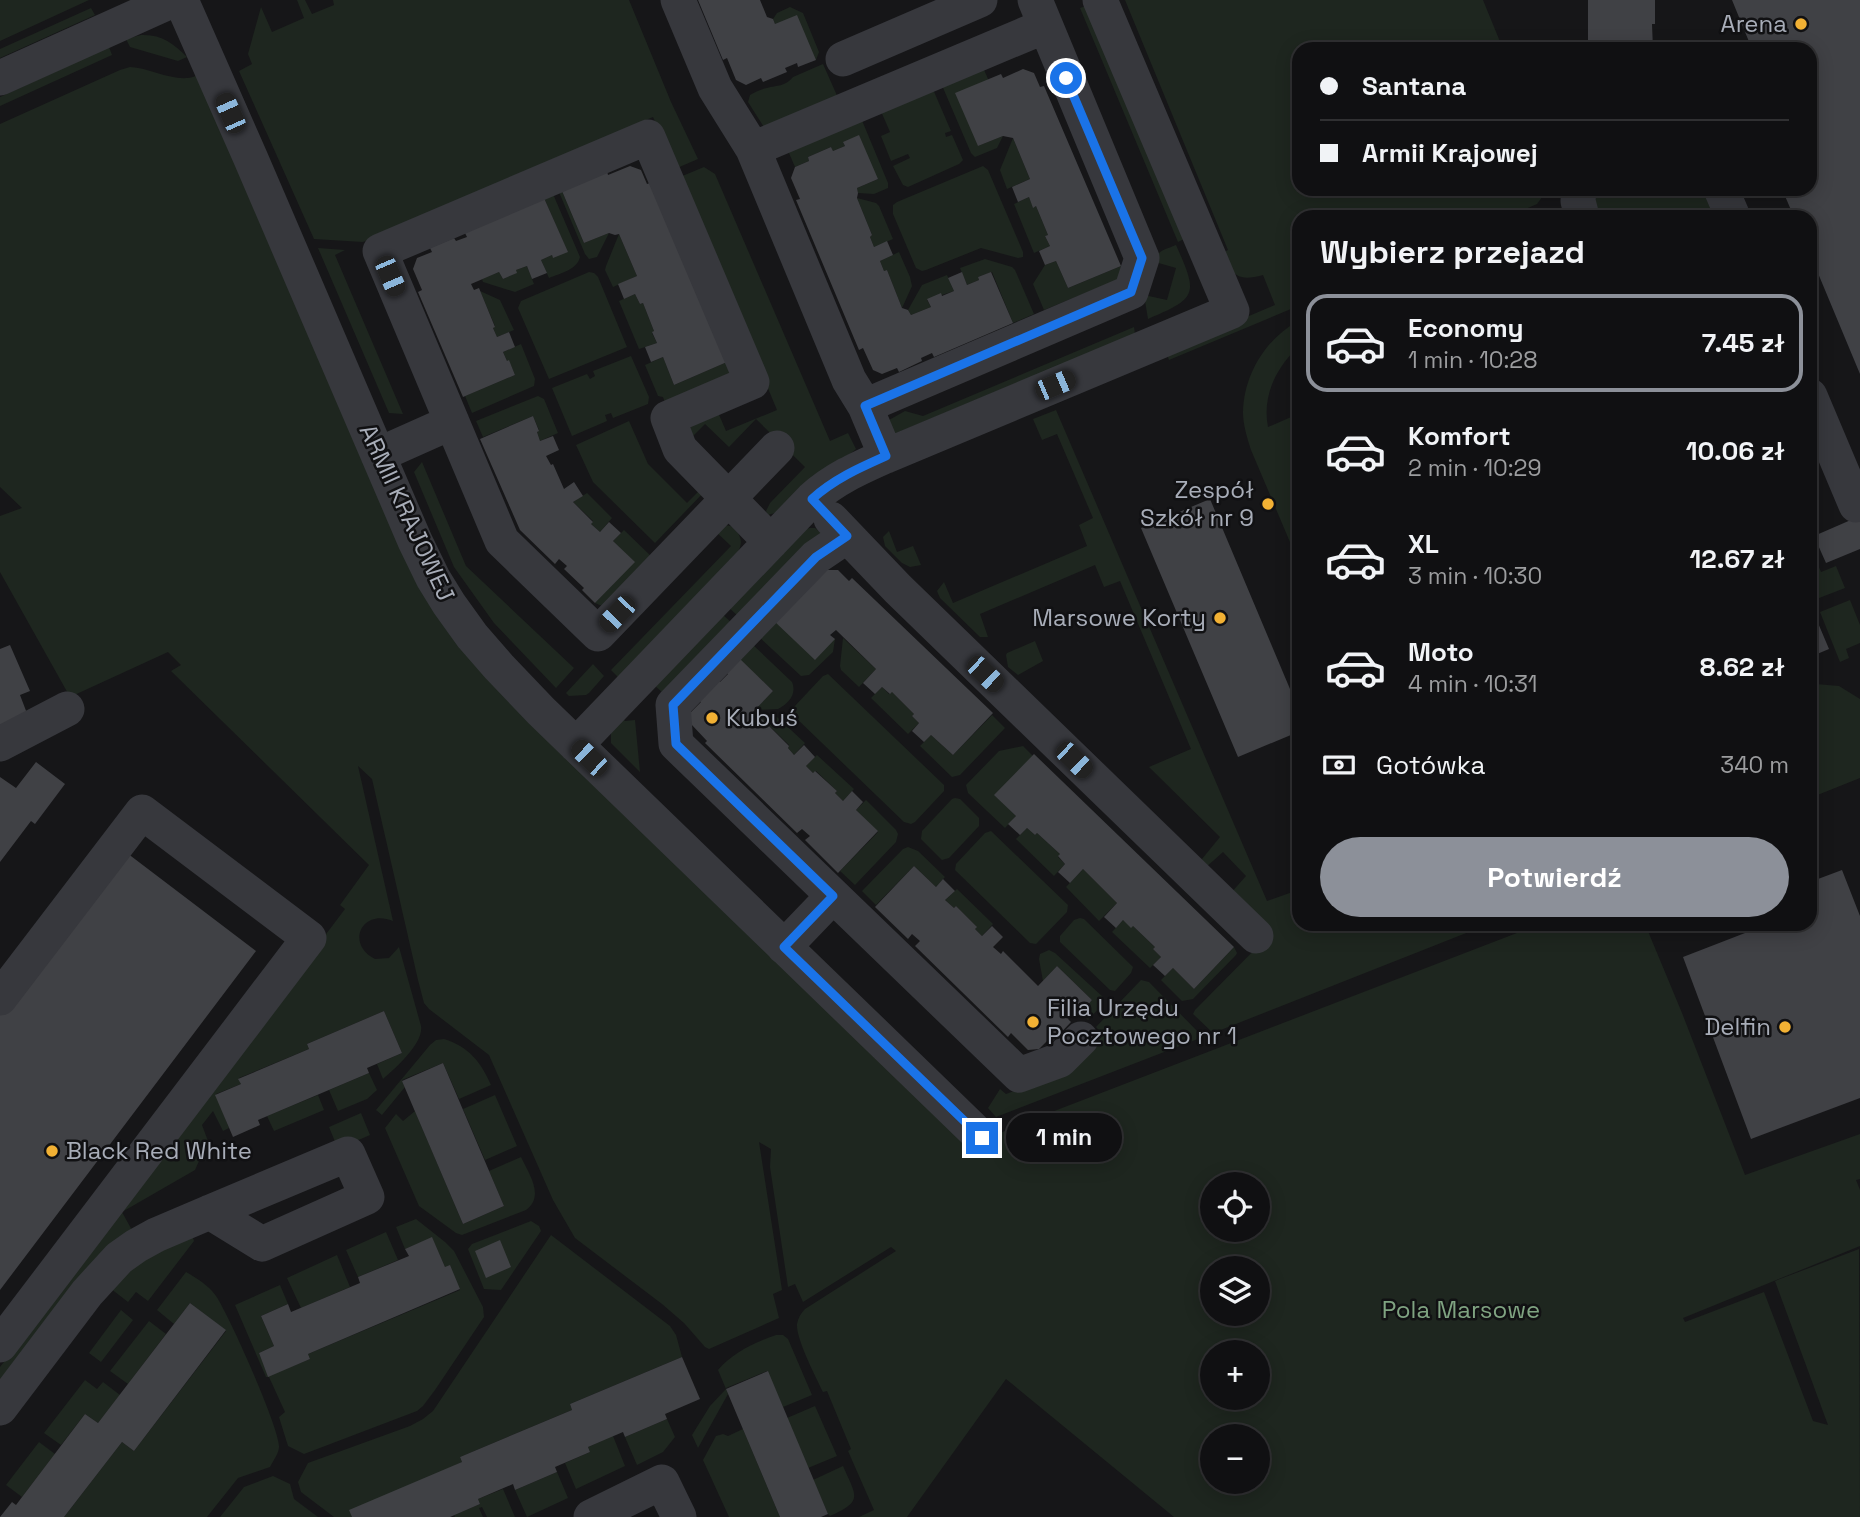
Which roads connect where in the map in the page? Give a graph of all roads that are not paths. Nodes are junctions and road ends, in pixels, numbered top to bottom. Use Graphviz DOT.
graph roads {
  1 [pos="173,0"];
  2 [pos="181,0"];
  3 [pos="678,0"];
  4 [pos="980,0"];
  5 [pos="1100,0"];
  6 [pos="1040,13"];
  7 [pos="843,59"];
  8 [pos="0,78"];
  9 [pos="753,149"];
  10 [pos="865,406"];
  11 [pos="1817,413"];
  12 [pos="452,422"];
  13 [pos="777,448"];
  14 [pos="378,455"];
  15 [pos="886,456"];
  16 [pos="729,499"];
  17 [pos="812,499"];
  18 [pos="1860,503"];
  19 [pos="847,536"];
  20 [pos="771,542"];
  21 [pos="67,709"];
  22 [pos="0,744"];
  23 [pos="576,745"];
  24 [pos="833,896"];
  25 [pos="1256,936"];
  26 [pos="784,947"];
  27 [pos="0,998"];
  28 [pos="1081,1039"];
  29 [pos="982,1138"];
  30 [pos="210,1212"];
  31 [pos="0,1345"];
  32 [pos="0,1408"];
  33 [pos="591,1517"];
  34 [pos="679,1517"];
  1 -- 8 [label="street"];
  2 -- 14 [label="street, ARMII KRAJOWEJ"];
  3 -- 9 [label="street"];
  4 -- 7 [label="street"];
  5 -- 15 [label="street"];
  6 -- 9 [label="street"];
  6 -- 10 [label="street"];
  9 -- 10 [label="street"];
  10 -- 15 [label="street"];
  11 -- 18 [label="street"];
  12 -- 14 [label="street"];
  12 -- 16 [label="street"];
  12 -- 16 [label="street"];
  13 -- 16 [label="street"];
  14 -- 23 [label="street, ARMII KRAJOWEJ"];
  15 -- 17 [label="street"];
  16 -- 20 [label="street"];
  17 -- 19 [label="street"];
  17 -- 20 [label="street"];
  19 -- 24 [label="street"];
  19 -- 25 [label="street"];
  20 -- 23 [label="street"];
  21 -- 22 [label="street"];
  23 -- 26 [label="street, ARMII KRAJOWEJ"];
  24 -- 26 [label="street"];
  24 -- 28 [label="street"];
  26 -- 29 [label="street, ARMII KRAJOWEJ"];
  27 -- 31 [label="street"];
  30 -- 32 [label="street"];
  33 -- 34 [label="street"];
}
